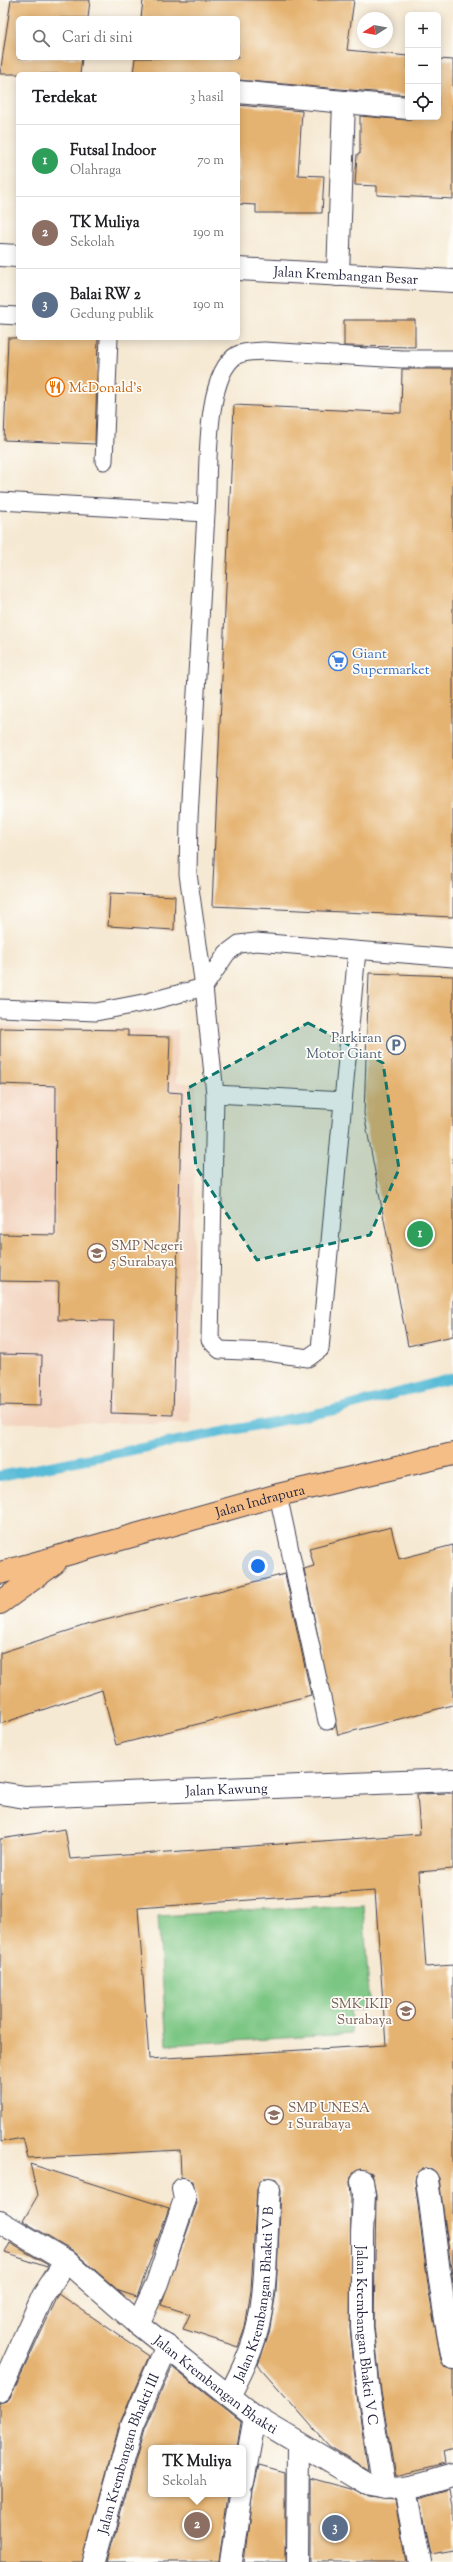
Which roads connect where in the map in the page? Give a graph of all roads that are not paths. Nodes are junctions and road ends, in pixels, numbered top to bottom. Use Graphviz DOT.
graph roads {
  1 [pos="240,92"];
  2 [pos="344,102"];
  3 [pos="405,108"];
  4 [pos="0,255"];
  5 [pos="16,256"];
  6 [pos="240,269"];
  7 [pos="338,275"];
  8 [pos="453,281"];
  9 [pos="0,315"];
  10 [pos="16,316"];
  11 [pos="109,340"];
  12 [pos="453,359"];
  13 [pos="104,462"];
  14 [pos="0,501"];
  15 [pos="206,513"];
  16 [pos="357,951"];
  17 [pos="453,958"];
  18 [pos="204,987"];
  19 [pos="0,1008"];
  20 [pos="215,1094"];
  21 [pos="343,1101"];
  22 [pos="453,1454"];
  23 [pos="278,1495"];
  24 [pos="69,1553"];
  25 [pos="0,1573"];
  26 [pos="0,1603"];
  27 [pos="327,1721"];
  28 [pos="453,1780"];
  29 [pos="0,1793"];
  30 [pos="427,2180"];
  31 [pos="362,2181"];
  32 [pos="183,2189"];
  33 [pos="269,2189"];
  34 [pos="0,2222"];
  35 [pos="66,2261"];
  36 [pos="138,2324"];
  37 [pos="167,2346"];
  38 [pos="453,2358"];
  39 [pos="0,2391"];
  40 [pos="229,2396"];
  41 [pos="255,2417"];
  42 [pos="298,2443"];
  43 [pos="246,2466"];
  44 [pos="453,2475"];
  45 [pos="395,2489"];
  46 [pos="241,2497"];
  47 [pos="94,2562"];
  48 [pos="231,2562"];
  49 [pos="298,2562"];
  50 [pos="420,2562"];
  1 -- 2 [label="street"];
  2 -- 3 [label="street"];
  2 -- 7 [label="street"];
  4 -- 5 [label="street"];
  6 -- 7 [label="street, Jalan Krembangan Besar"];
  7 -- 8 [label="street, Jalan Krembangan Besar"];
  9 -- 10 [label="lane"];
  11 -- 13 [label="lane"];
  12 -- 15 [label="lane"];
  14 -- 15 [label="lane"];
  15 -- 18 [label="lane"];
  16 -- 17 [label="lane"];
  16 -- 18 [label="lane"];
  16 -- 21 [label="lane"];
  18 -- 19 [label="lane"];
  18 -- 20 [label="lane"];
  20 -- 21 [label="lane"];
  20 -- 21 [label="lane"];
  22 -- 23 [label="main road, Jalan Indrapura"];
  23 -- 24 [label="main road, Jalan Indrapura"];
  23 -- 27 [label="lane"];
  24 -- 25 [label="main road, Jalan Indrapura"];
  24 -- 26 [label="main road"];
  28 -- 29 [label="street, Jalan Kawung"];
  30 -- 38 [label="street"];
  31 -- 45 [label="street, Jalan Krembangan Bhakti V C"];
  32 -- 36 [label="street"];
  33 -- 40 [label="street, Jalan Krembangan Bhakti V B"];
  34 -- 35 [label="street, Jalan Krembangan Bhakti"];
  35 -- 36 [label="street, Jalan Krembangan Bhakti"];
  35 -- 39 [label="street"];
  36 -- 37 [label="street, Jalan Krembangan Bhakti"];
  37 -- 40 [label="street, Jalan Krembangan Bhakti"];
  37 -- 47 [label="street, Jalan Krembangan Bhakti III"];
  40 -- 41 [label="street, Jalan Krembangan Bhakti"];
  41 -- 42 [label="street, Jalan Krembangan Bhakti"];
  41 -- 43 [label="street"];
  42 -- 45 [label="street, Jalan Krembangan Bhakti"];
  42 -- 49 [label="street"];
  44 -- 45 [label="street"];
  45 -- 50 [label="street, Jalan Krembangan Bhakti V C"];
  46 -- 48 [label="street"];
}
